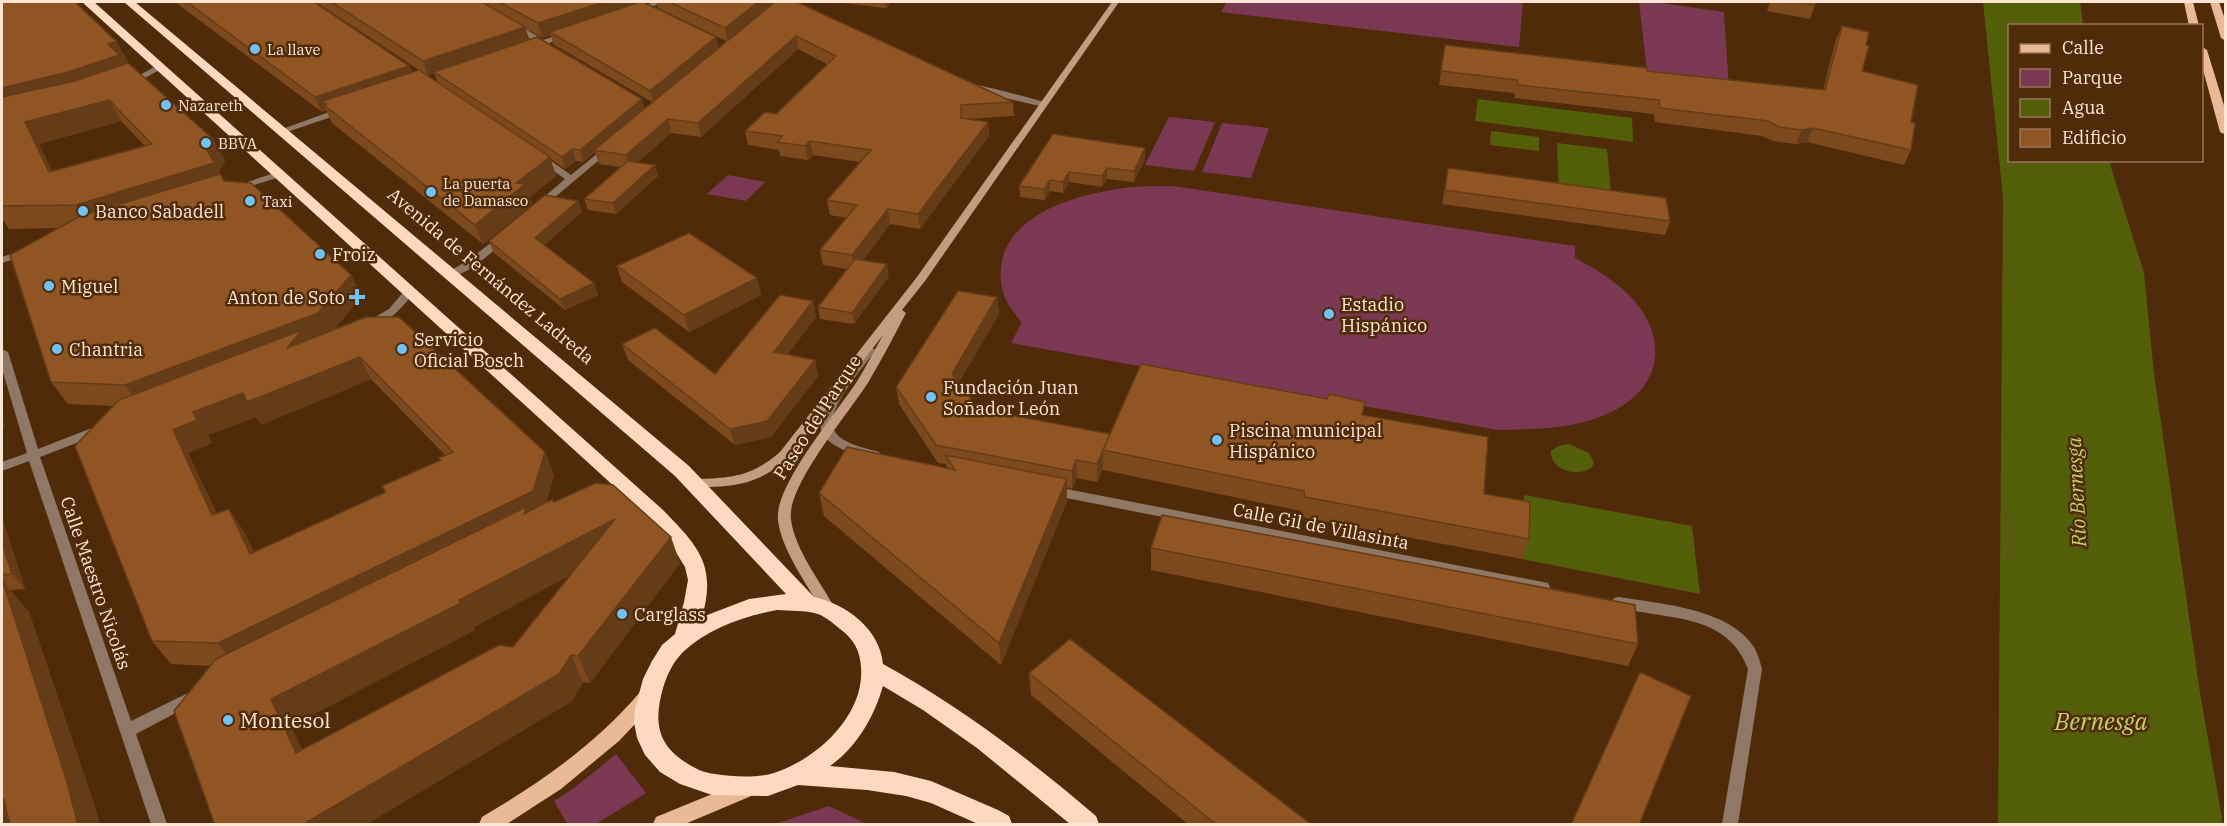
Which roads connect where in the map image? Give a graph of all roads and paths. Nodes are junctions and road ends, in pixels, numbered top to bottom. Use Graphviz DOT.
graph roads {
  1 [pos="88,2"];
  2 [pos="129,2"];
  3 [pos="637,2"];
  4 [pos="661,2"];
  5 [pos="1115,2"];
  6 [pos="2188,2"];
  7 [pos="2214,2"];
  8 [pos="645,7"];
  9 [pos="624,14"];
  10 [pos="659,14"];
  11 [pos="503,19"];
  12 [pos="2194,24"];
  13 [pos="572,32"];
  14 [pos="2226,38"];
  15 [pos="541,43"];
  16 [pos="522,49"];
  17 [pos="553,51"];
  18 [pos="2203,53"];
  19 [pos="160,67"];
  20 [pos="969,82"];
  21 [pos="117,87"];
  22 [pos="1044,104"];
  23 [pos="353,106"];
  24 [pos="281,130"];
  25 [pos="2226,132"];
  26 [pos="621,137"];
  27 [pos="531,152"];
  28 [pos="280,174"];
  29 [pos="571,179"];
  30 [pos="231,189"];
  31 [pos="525,217"];
  32 [pos="507,233"];
  33 [pos="34,250"];
  34 [pos="2,260"];
  35 [pos="452,274"];
  36 [pos="921,279"];
  37 [pos="409,292"];
  38 [pos="882,328"];
  39 [pos="357,330"];
  40 [pos="2,353"];
  41 [pos="115,424"];
  42 [pos="828,433"];
  43 [pos="33,454"];
  44 [pos="893,459"];
  45 [pos="2,467"];
  46 [pos="695,483"];
  47 [pos="1043,490"];
  48 [pos="1561,591"];
  49 [pos="1608,600"];
  50 [pos="807,603"];
  51 [pos="829,610"];
  52 [pos="684,639"];
  53 [pos="875,670"];
  54 [pos="213,687"];
  55 [pos="649,695"];
  56 [pos="128,729"];
  57 [pos="800,775"];
  58 [pos="754,786"];
  59 [pos="159,825"];
  60 [pos="489,825"];
  61 [pos="663,825"];
  62 [pos="1000,825"];
  63 [pos="1087,825"];
  64 [pos="1730,825"];
  1 -- 19 [label="highway"];
  2 -- 24 [label="highway, Avenida de Fernández Ladreda"];
  3 -- 8 [label="street"];
  4 -- 8 [label="street"];
  5 -- 22 [label="street, Paseo del Parque"];
  6 -- 12 [label="main road"];
  7 -- 14 [label="main road"];
  8 -- 9 [label="street"];
  8 -- 10 [label="street"];
  11 -- 15 [label="street"];
  13 -- 15 [label="street"];
  15 -- 16 [label="street"];
  15 -- 17 [label="street"];
  18 -- 25 [label="main road"];
  19 -- 21 [label="street"];
  19 -- 28 [label="highway"];
  20 -- 22 [label="street"];
  22 -- 36 [label="street, Paseo del Parque"];
  23 -- 24 [label="street"];
  24 -- 35 [label="highway, Avenida de Fernández Ladreda"];
  26 -- 29 [label="street"];
  27 -- 29 [label="street"];
  28 -- 30 [label="street"];
  28 -- 37 [label="highway"];
  29 -- 31 [label="street"];
  32 -- 35 [label="street"];
  33 -- 34 [label="street"];
  35 -- 46 [label="highway, Avenida de Fernández Ladreda"];
  36 -- 38 [label="street, Paseo del Parque"];
  36 -- 42 [label="street, Paseo del Parque"];
  37 -- 39 [label="street"];
  37 -- 52 [label="highway"];
  38 -- 42 [label="street"];
  38 -- 46 [label="street, Paseo del Parque"];
  40 -- 43 [label="street, Calle Maestro Nicolás"];
  41 -- 43 [label="street"];
  42 -- 44 [label="street"];
  42 -- 51 [label="street, Paseo del Parque"];
  43 -- 45 [label="street"];
  43 -- 56 [label="street, Calle Maestro Nicolás"];
  46 -- 50 [label="highway, Avenida de Fernández Ladreda"];
  47 -- 48 [label="street, Calle Gil de Villasinta"];
  49 -- 64 [label="street"];
  50 -- 51 [label="highway"];
  50 -- 52 [label="highway"];
  51 -- 53 [label="highway"];
  52 -- 55 [label="highway"];
  53 -- 57 [label="highway"];
  53 -- 63 [label="highway"];
  54 -- 56 [label="street"];
  55 -- 58 [label="highway"];
  55 -- 60 [label="main road"];
  56 -- 59 [label="street, Calle Maestro Nicolás"];
  57 -- 58 [label="highway"];
  57 -- 62 [label="highway"];
  58 -- 61 [label="main road"];
}
